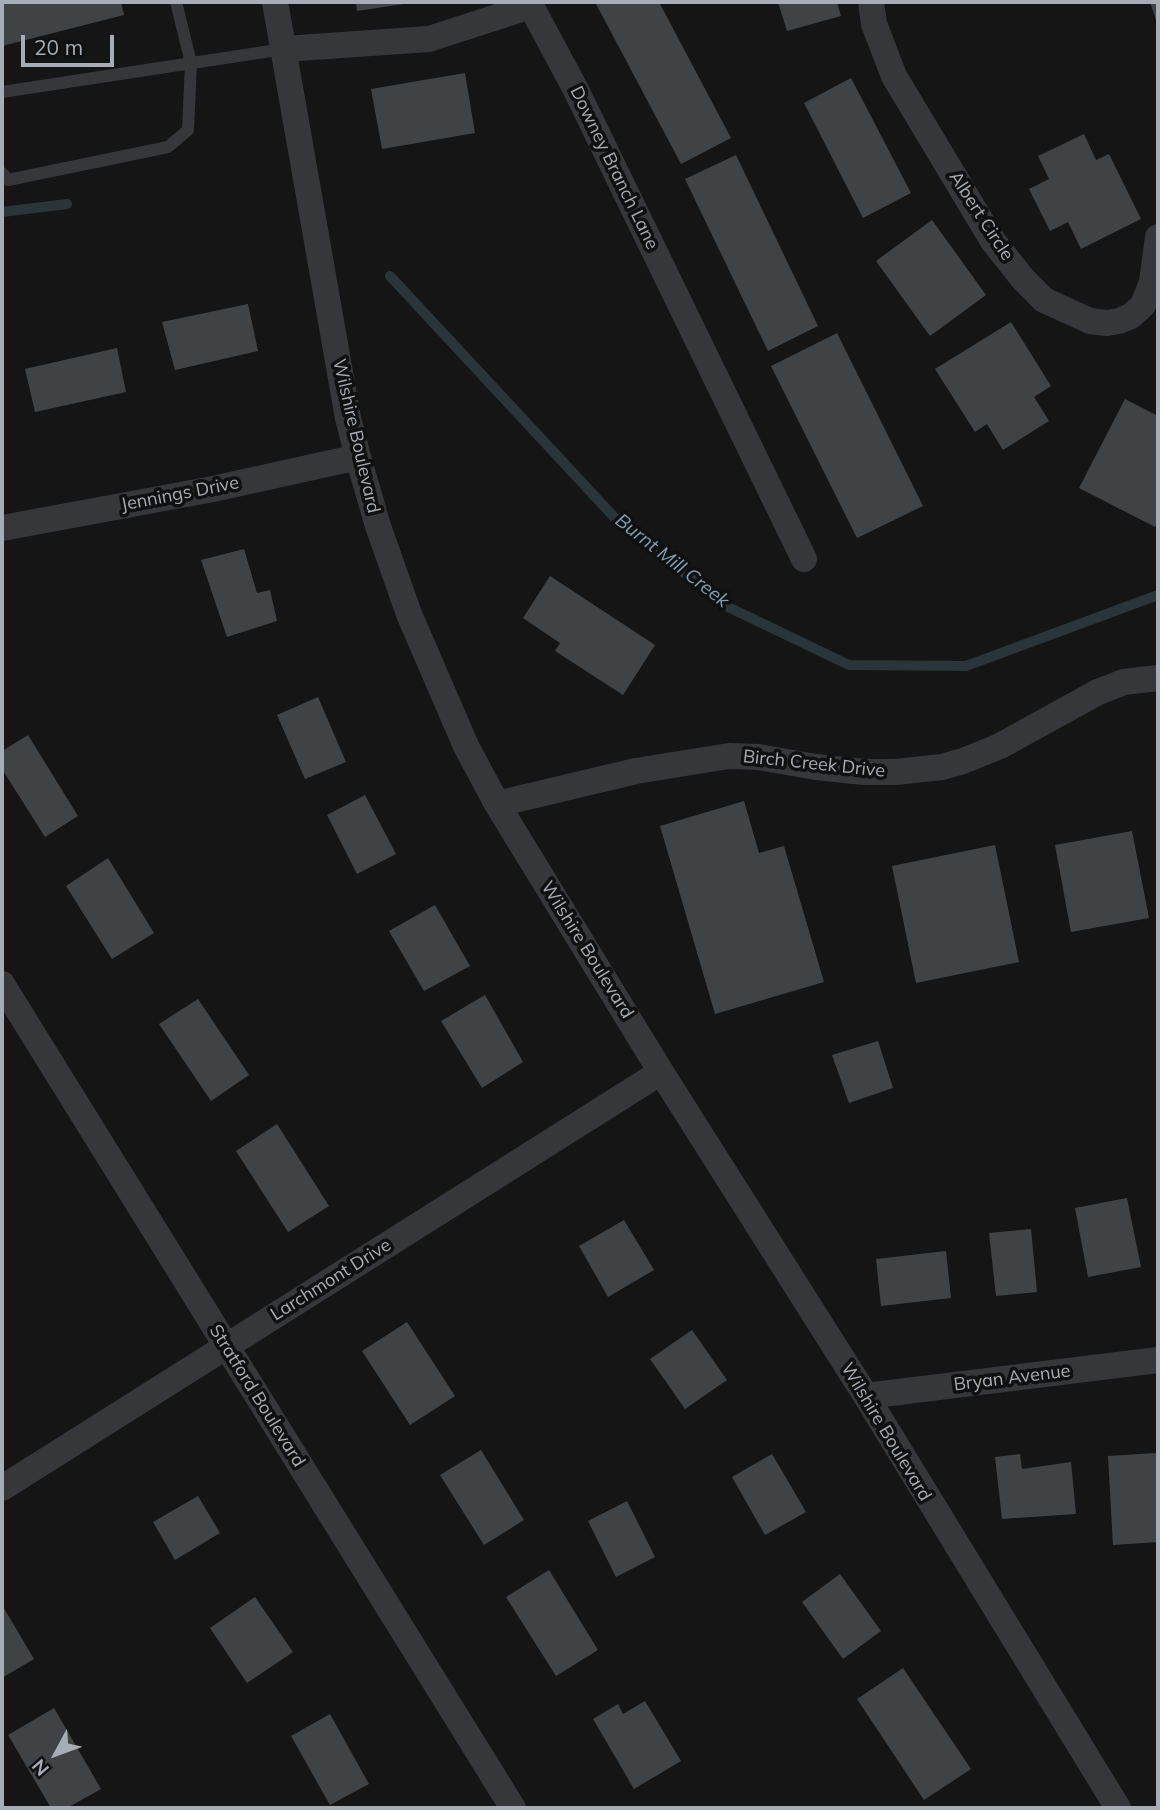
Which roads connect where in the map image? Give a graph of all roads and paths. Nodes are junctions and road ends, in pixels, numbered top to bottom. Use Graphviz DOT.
graph roads {
  1 [pos="176,2"];
  2 [pos="275,2"];
  3 [pos="871,2"];
  4 [pos="284,49"];
  5 [pos="191,63"];
  6 [pos="2,92"];
  7 [pos="2,173"];
  8 [pos="1158,237"];
  9 [pos="358,457"];
  10 [pos="2,528"];
  11 [pos="804,559"];
  12 [pos="1158,678"];
  13 [pos="497,804"];
  14 [pos="2,984"];
  15 [pos="661,1072"];
  16 [pos="226,1346"];
  17 [pos="1158,1360"];
  18 [pos="866,1396"];
  19 [pos="2,1488"];
  20 [pos="513,1808"];
  21 [pos="1118,1808"];
  1 -- 5 [label="lane"];
  2 -- 4 [label="street, Wilshire Boulevard"];
  3 -- 8 [label="street, Albert Circle"];
  4 -- 5 [label="lane"];
  4 -- 9 [label="street, Wilshire Boulevard"];
  4 -- 11 [label="street, Downey Branch Lane"];
  5 -- 6 [label="lane"];
  5 -- 7 [label="lane"];
  9 -- 10 [label="street, Jennings Drive"];
  9 -- 13 [label="street, Wilshire Boulevard"];
  12 -- 13 [label="street, Birch Creek Drive"];
  13 -- 15 [label="street, Wilshire Boulevard"];
  14 -- 16 [label="street, Stratford Boulevard"];
  15 -- 16 [label="street, Larchmont Drive"];
  15 -- 18 [label="street, Wilshire Boulevard"];
  16 -- 19 [label="street, Larchmont Drive"];
  16 -- 20 [label="street, Stratford Boulevard"];
  17 -- 18 [label="street, Bryan Avenue"];
  18 -- 21 [label="street, Wilshire Boulevard"];
}
